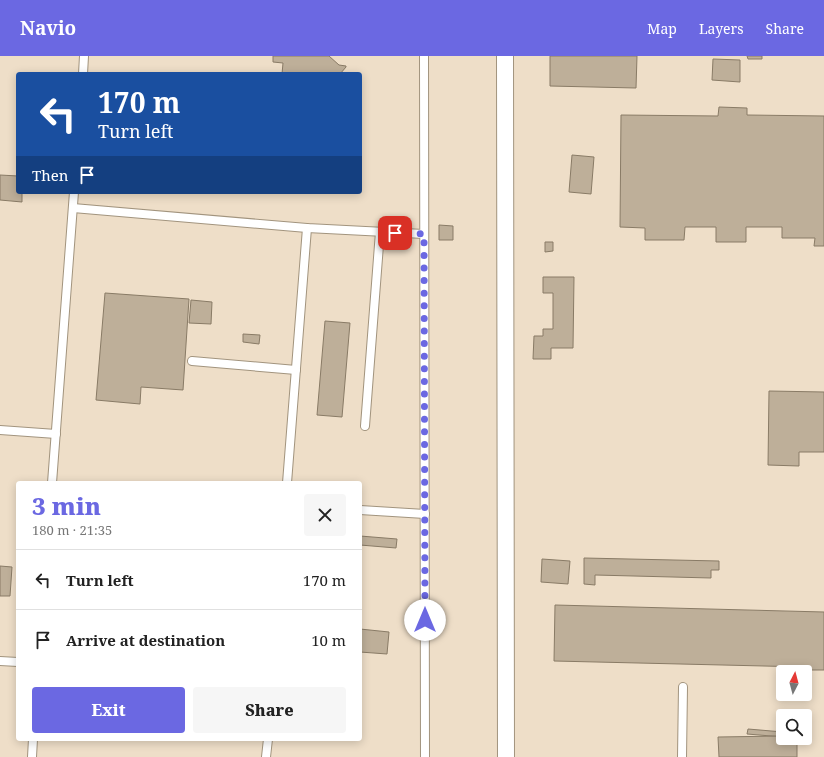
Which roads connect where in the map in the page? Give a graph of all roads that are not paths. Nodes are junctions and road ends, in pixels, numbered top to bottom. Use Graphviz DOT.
graph roads {
  1 [pos="84,56"];
  2 [pos="424,56"];
  3 [pos="505,56"];
  4 [pos="83,72"];
  5 [pos="74,194"];
  6 [pos="73,208"];
  7 [pos="307,228"];
  8 [pos="380,232"];
  9 [pos="424,234"];
  10 [pos="192,361"];
  11 [pos="296,370"];
  12 [pos="365,426"];
  13 [pos="0,430"];
  14 [pos="56,434"];
  15 [pos="52,481"];
  16 [pos="287,481"];
  17 [pos="362,510"];
  18 [pos="425,514"];
  19 [pos="0,661"];
  20 [pos="16,662"];
  21 [pos="683,688"];
  22 [pos="33,741"];
  23 [pos="268,741"];
  24 [pos="32,757"];
  25 [pos="266,757"];
  26 [pos="425,757"];
  27 [pos="506,757"];
  28 [pos="682,757"];
  1 -- 4 [label="lane"];
  2 -- 9 [label="lane"];
  3 -- 27 [label="street"];
  5 -- 6 [label="lane"];
  6 -- 7 [label="lane"];
  6 -- 14 [label="lane"];
  7 -- 8 [label="lane"];
  7 -- 11 [label="lane"];
  8 -- 9 [label="lane"];
  8 -- 12 [label="lane"];
  9 -- 18 [label="lane"];
  10 -- 11 [label="lane"];
  11 -- 16 [label="lane"];
  13 -- 14 [label="lane"];
  14 -- 15 [label="lane"];
  17 -- 18 [label="lane"];
  18 -- 26 [label="lane"];
  19 -- 20 [label="lane"];
  21 -- 28 [label="lane"];
  22 -- 24 [label="lane"];
  23 -- 25 [label="lane"];
}
